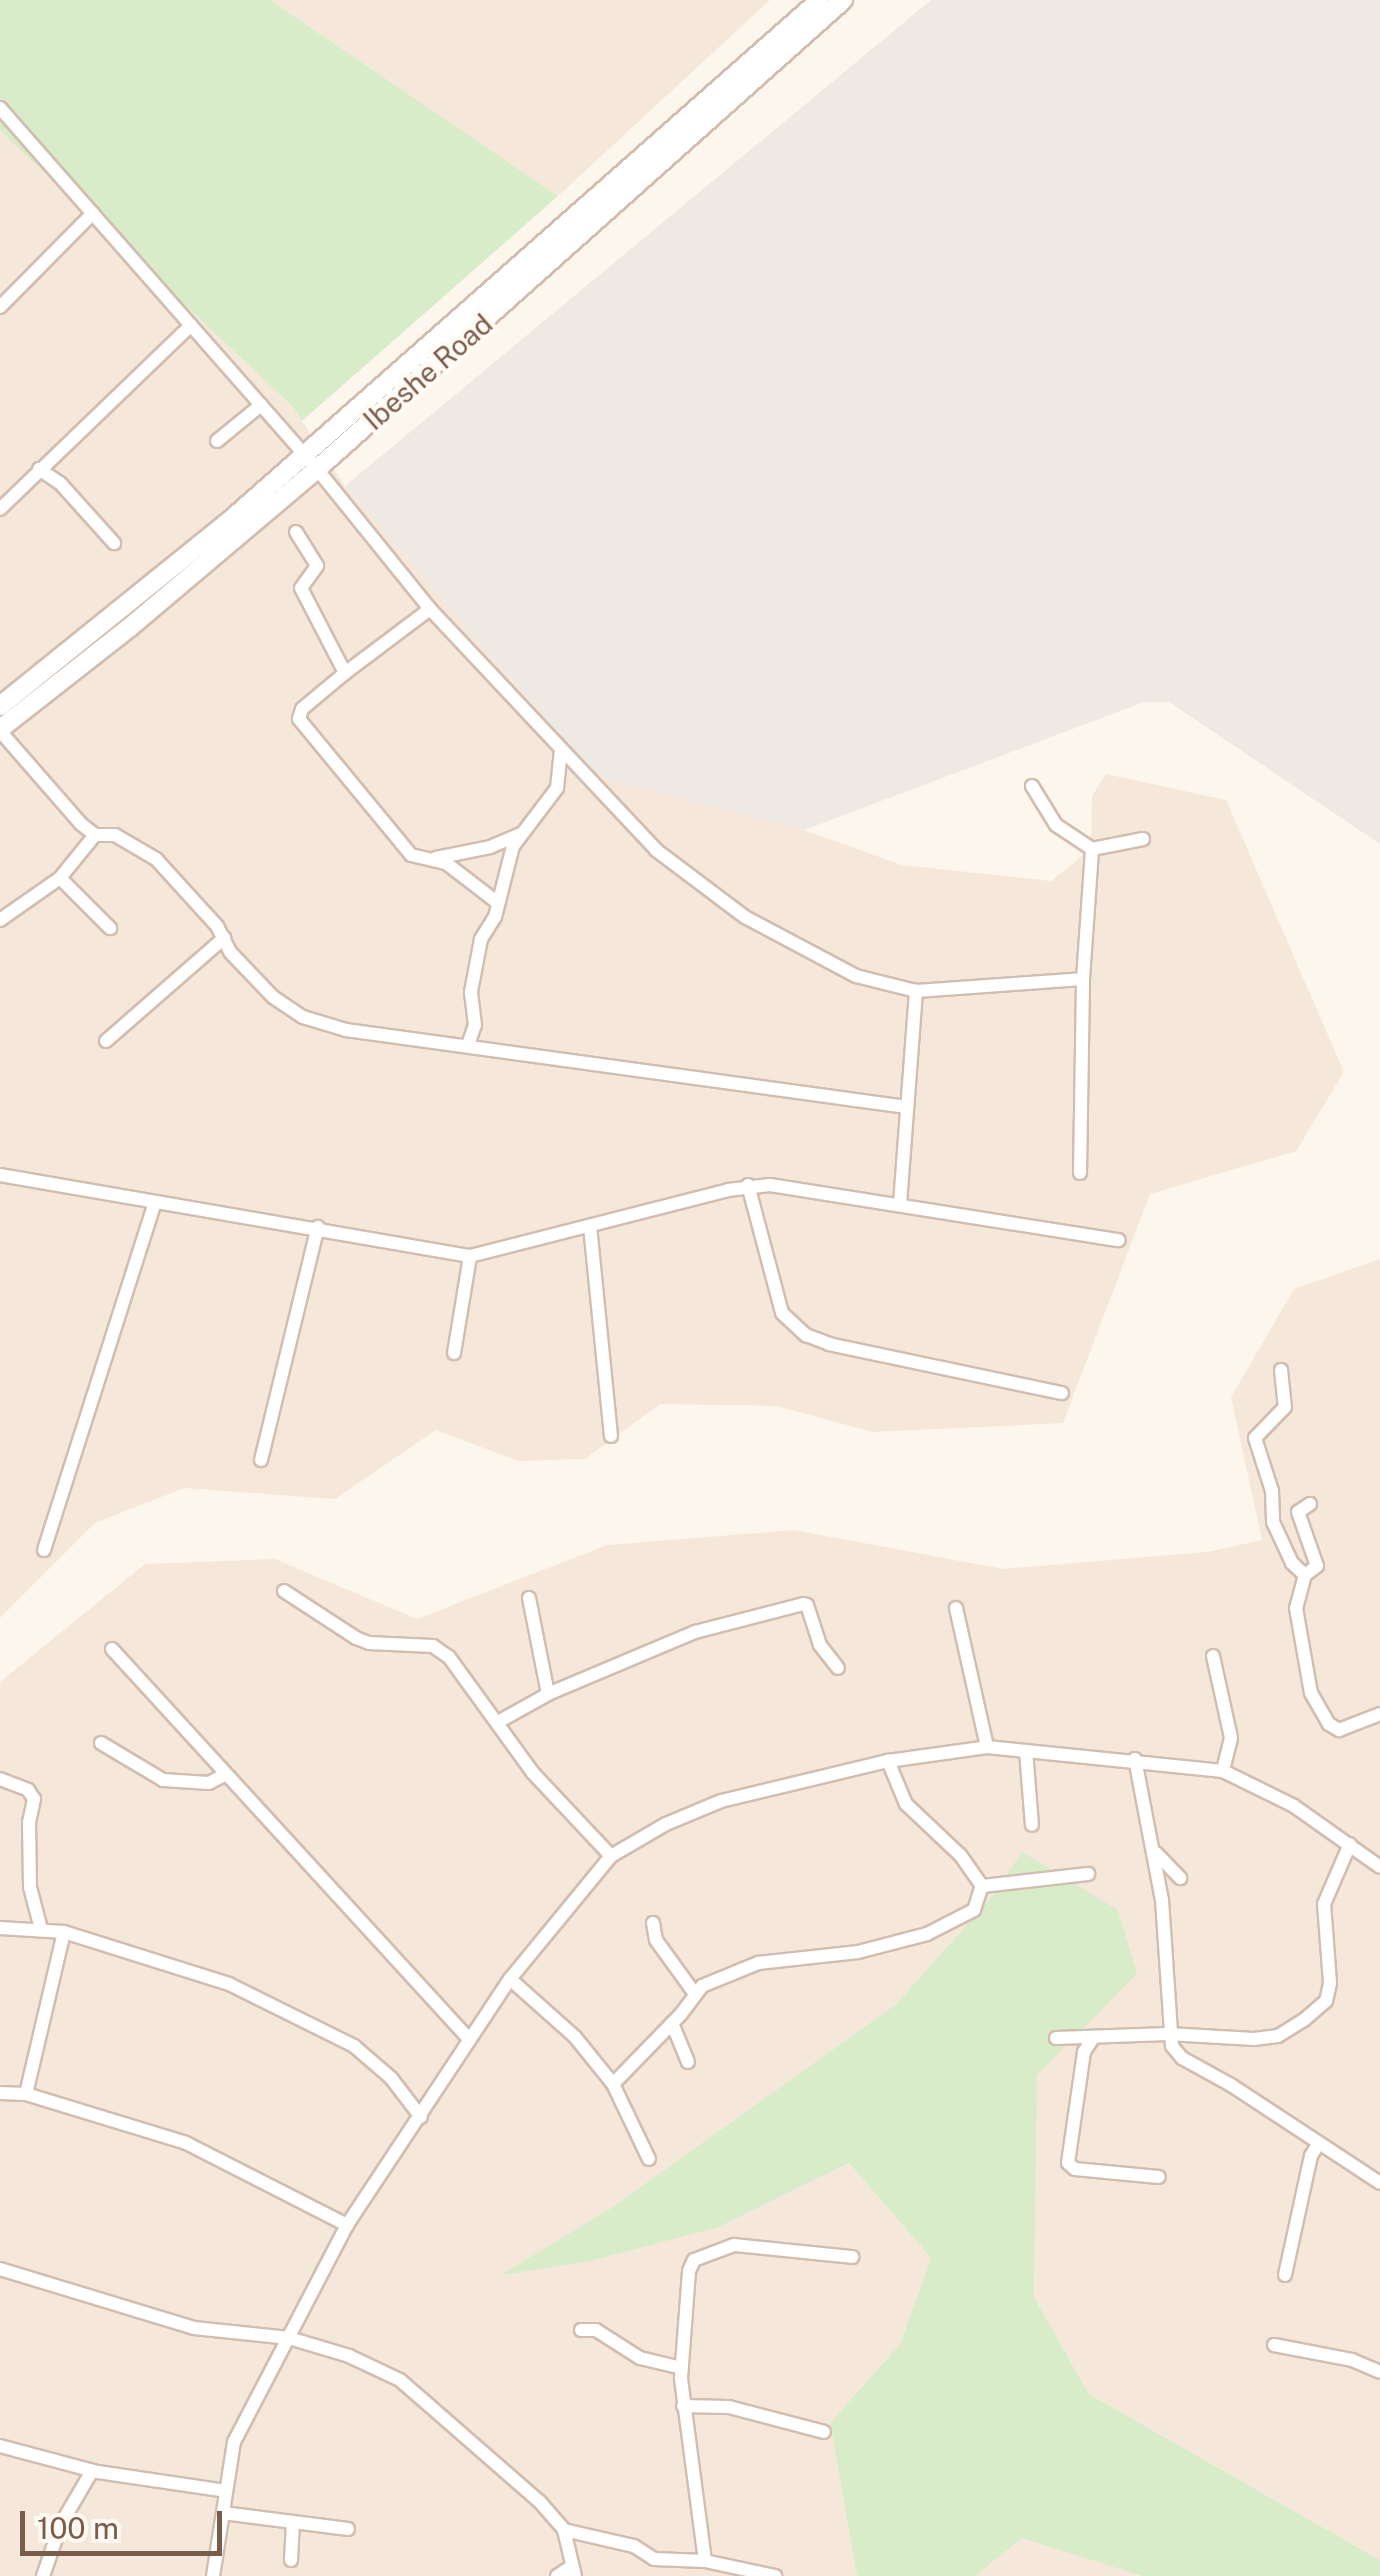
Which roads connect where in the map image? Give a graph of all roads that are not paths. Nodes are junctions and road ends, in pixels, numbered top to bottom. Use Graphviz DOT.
graph roads {
  1 [pos="820,0"];
  2 [pos="844,0"];
  3 [pos="0,108"];
  4 [pos="93,213"];
  5 [pos="0,307"];
  6 [pos="191,325"];
  7 [pos="260,405"];
  8 [pos="217,441"];
  9 [pos="311,462"];
  10 [pos="39,469"];
  11 [pos="0,509"];
  12 [pos="296,532"];
  13 [pos="114,543"];
  14 [pos="430,609"];
  15 [pos="346,673"];
  16 [pos="0,706"];
  17 [pos="0,730"];
  18 [pos="561,750"];
  19 [pos="1032,786"];
  20 [pos="521,834"];
  21 [pos="95,836"];
  22 [pos="1143,840"];
  23 [pos="1092,849"];
  24 [pos="428,859"];
  25 [pos="60,878"];
  26 [pos="498,903"];
  27 [pos="0,920"];
  28 [pos="110,928"];
  29 [pos="224,938"];
  30 [pos="1083,979"];
  31 [pos="916,991"];
  32 [pos="106,1042"];
  33 [pos="468,1045"];
  34 [pos="908,1107"];
  35 [pos="1080,1173"];
  36 [pos="0,1175"];
  37 [pos="748,1186"];
  38 [pos="155,1203"];
  39 [pos="900,1204"];
  40 [pos="590,1226"];
  41 [pos="318,1227"];
  42 [pos="1119,1240"];
  43 [pos="470,1256"];
  44 [pos="454,1354"];
  45 [pos="1281,1370"];
  46 [pos="1062,1393"];
  47 [pos="612,1436"];
  48 [pos="261,1460"];
  49 [pos="1310,1504"];
  50 [pos="44,1550"];
  51 [pos="1305,1575"];
  52 [pos="284,1591"];
  53 [pos="529,1598"];
  54 [pos="956,1608"];
  55 [pos="112,1650"];
  56 [pos="1214,1656"];
  57 [pos="838,1668"];
  58 [pos="548,1694"];
  59 [pos="1380,1714"];
  60 [pos="498,1722"];
  61 [pos="101,1742"];
  62 [pos="987,1748"];
  63 [pos="1026,1751"];
  64 [pos="1135,1759"];
  65 [pos="888,1761"];
  66 [pos="1224,1771"];
  67 [pos="226,1774"];
  68 [pos="0,1779"];
  69 [pos="1032,1825"];
  70 [pos="1350,1844"];
  71 [pos="1156,1853"];
  72 [pos="611,1856"];
  73 [pos="1377,1860"];
  74 [pos="1088,1874"];
  75 [pos="1180,1878"];
  76 [pos="982,1886"];
  77 [pos="653,1923"];
  78 [pos="0,1928"];
  79 [pos="41,1929"];
  80 [pos="64,1932"];
  81 [pos="510,1979"];
  82 [pos="695,1994"];
  83 [pos="672,2023"];
  84 [pos="1168,2034"];
  85 [pos="1056,2038"];
  86 [pos="1093,2038"];
  87 [pos="469,2039"];
  88 [pos="688,2062"];
  89 [pos="613,2084"];
  90 [pos="0,2094"];
  91 [pos="26,2094"];
  92 [pos="421,2117"];
  93 [pos="1318,2144"];
  94 [pos="649,2158"];
  95 [pos="1160,2178"];
  96 [pos="1380,2182"];
  97 [pos="348,2225"];
  98 [pos="852,2257"];
  99 [pos="0,2269"];
  100 [pos="1285,2275"];
  101 [pos="581,2330"];
  102 [pos="289,2338"];
  103 [pos="1274,2345"];
  104 [pos="682,2368"];
  105 [pos="1380,2372"];
  106 [pos="683,2406"];
  107 [pos="824,2432"];
  108 [pos="0,2446"];
  109 [pos="92,2470"];
  110 [pos="226,2491"];
  111 [pos="223,2513"];
  112 [pos="294,2522"];
  113 [pos="348,2530"];
  114 [pos="564,2530"];
  115 [pos="291,2560"];
  116 [pos="705,2561"];
  117 [pos="573,2571"];
  118 [pos="43,2576"];
  119 [pos="213,2576"];
  120 [pos="558,2576"];
  121 [pos="775,2576"];
  1 -- 9 [label="main road, Ibeshe Road"];
  2 -- 9 [label="main road, Ibeshe Road"];
  3 -- 4 [label="street"];
  4 -- 5 [label="street"];
  4 -- 6 [label="street"];
  6 -- 7 [label="street"];
  6 -- 10 [label="street"];
  7 -- 8 [label="street"];
  7 -- 9 [label="street"];
  9 -- 14 [label="street"];
  9 -- 16 [label="main road, Ibeshe Road"];
  9 -- 17 [label="main road, Ibeshe Road"];
  10 -- 11 [label="street"];
  10 -- 13 [label="street"];
  12 -- 15 [label="street"];
  14 -- 15 [label="street"];
  14 -- 18 [label="street"];
  15 -- 24 [label="street"];
  17 -- 21 [label="street"];
  18 -- 20 [label="street"];
  18 -- 31 [label="street"];
  19 -- 23 [label="street"];
  20 -- 24 [label="street"];
  20 -- 26 [label="street"];
  21 -- 25 [label="street"];
  21 -- 29 [label="street"];
  22 -- 23 [label="street"];
  23 -- 30 [label="street"];
  24 -- 26 [label="street"];
  25 -- 27 [label="street"];
  25 -- 28 [label="street"];
  26 -- 33 [label="street"];
  29 -- 32 [label="street"];
  29 -- 33 [label="street"];
  30 -- 31 [label="street"];
  30 -- 35 [label="street"];
  31 -- 34 [label="street"];
  33 -- 34 [label="street"];
  34 -- 39 [label="street"];
  36 -- 38 [label="street"];
  37 -- 39 [label="street"];
  37 -- 40 [label="street"];
  37 -- 46 [label="street"];
  38 -- 41 [label="street"];
  38 -- 50 [label="street"];
  39 -- 42 [label="street"];
  40 -- 43 [label="street"];
  40 -- 47 [label="street"];
  41 -- 43 [label="street"];
  41 -- 48 [label="street"];
  43 -- 44 [label="street"];
  45 -- 51 [label="street"];
  49 -- 51 [label="street"];
  51 -- 59 [label="street"];
  52 -- 60 [label="street"];
  53 -- 58 [label="street"];
  54 -- 62 [label="street"];
  55 -- 67 [label="street"];
  56 -- 66 [label="street"];
  57 -- 58 [label="street"];
  58 -- 60 [label="street"];
  60 -- 72 [label="street"];
  61 -- 67 [label="street"];
  62 -- 63 [label="street"];
  62 -- 65 [label="street"];
  63 -- 64 [label="street"];
  63 -- 69 [label="street"];
  64 -- 66 [label="street"];
  64 -- 71 [label="street"];
  65 -- 72 [label="street"];
  65 -- 76 [label="street"];
  66 -- 70 [label="street"];
  67 -- 87 [label="street"];
  68 -- 79 [label="street"];
  70 -- 73 [label="street"];
  70 -- 84 [label="street"];
  71 -- 75 [label="street"];
  71 -- 84 [label="street"];
  72 -- 81 [label="street"];
  74 -- 76 [label="street"];
  76 -- 82 [label="street"];
  77 -- 82 [label="street"];
  78 -- 79 [label="street"];
  79 -- 80 [label="street"];
  80 -- 91 [label="street"];
  80 -- 92 [label="street"];
  81 -- 87 [label="street"];
  81 -- 89 [label="street"];
  82 -- 83 [label="street"];
  83 -- 88 [label="street"];
  83 -- 89 [label="street"];
  84 -- 86 [label="street"];
  84 -- 93 [label="street"];
  85 -- 86 [label="street"];
  86 -- 95 [label="street"];
  87 -- 92 [label="street"];
  89 -- 94 [label="street"];
  90 -- 91 [label="street"];
  91 -- 97 [label="street"];
  92 -- 97 [label="street"];
  93 -- 96 [label="street"];
  93 -- 100 [label="street"];
  97 -- 102 [label="street"];
  98 -- 104 [label="street"];
  99 -- 102 [label="street"];
  101 -- 104 [label="street"];
  102 -- 110 [label="street"];
  102 -- 114 [label="street"];
  103 -- 105 [label="street"];
  104 -- 106 [label="street"];
  106 -- 107 [label="street"];
  106 -- 116 [label="street"];
  108 -- 109 [label="street"];
  109 -- 110 [label="street"];
  109 -- 118 [label="street"];
  110 -- 111 [label="street"];
  111 -- 112 [label="street"];
  111 -- 119 [label="street"];
  112 -- 113 [label="street"];
  112 -- 115 [label="street"];
  114 -- 116 [label="street"];
  114 -- 117 [label="street"];
  116 -- 121 [label="street"];
  117 -- 120 [label="street"];
}
